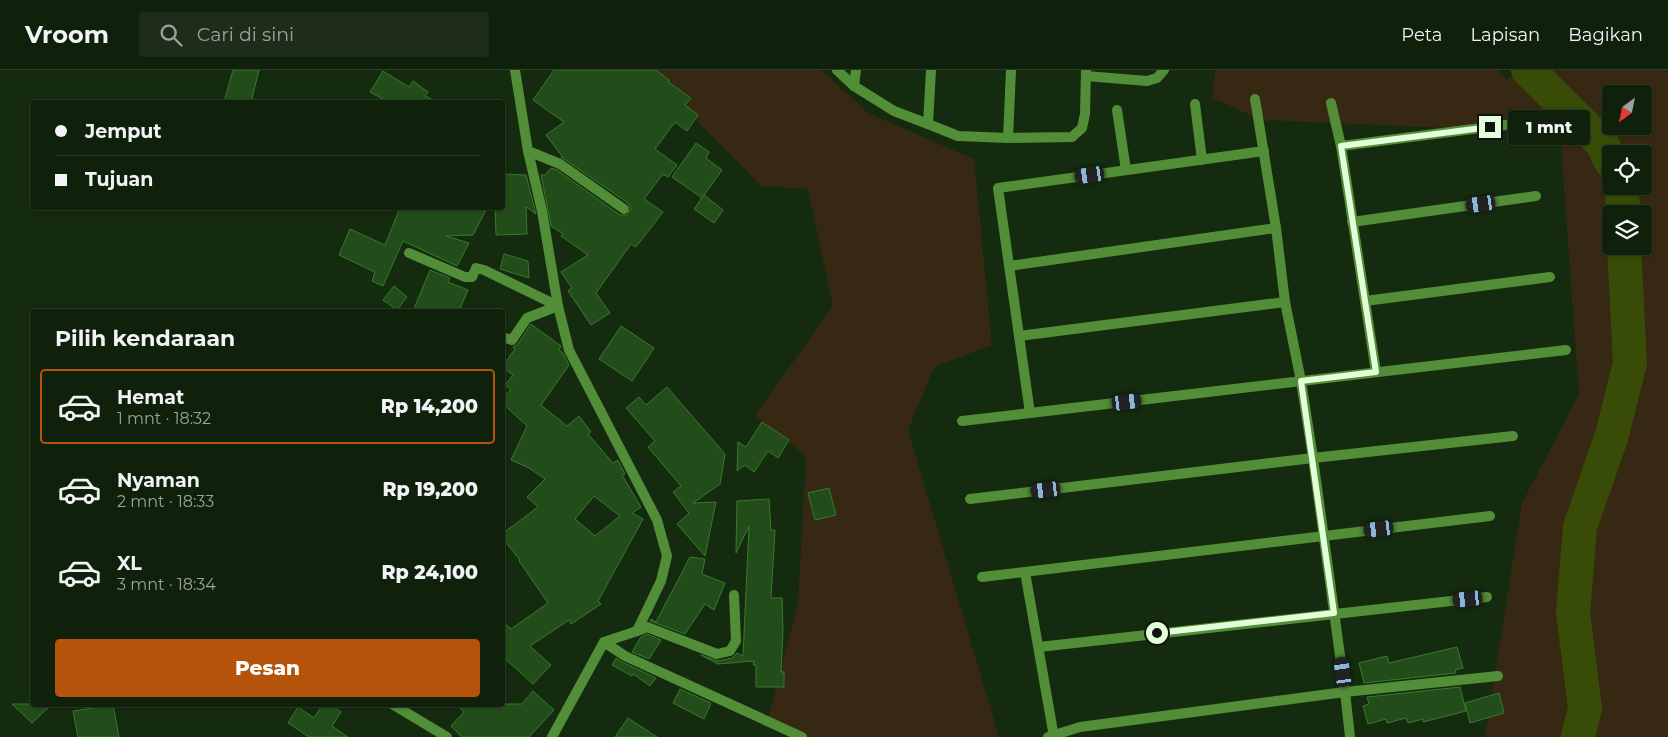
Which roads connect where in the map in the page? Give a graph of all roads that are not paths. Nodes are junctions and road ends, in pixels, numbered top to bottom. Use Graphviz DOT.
graph roads {
  1 [pos="515,70"];
  2 [pos="837,70"];
  3 [pos="856,70"];
  4 [pos="931,70"];
  5 [pos="1011,70"];
  6 [pos="1164,70"];
  7 [pos="1086,73"];
  8 [pos="854,86"];
  9 [pos="1255,98"];
  10 [pos="1331,103"];
  11 [pos="1195,104"];
  12 [pos="1117,110"];
  13 [pos="1528,122"];
  14 [pos="928,124"];
  15 [pos="1008,138"];
  16 [pos="1341,146"];
  17 [pos="528,151"];
  18 [pos="1264,151"];
  19 [pos="1202,160"];
  20 [pos="1126,170"];
  21 [pos="1536,196"];
  22 [pos="624,209"];
  23 [pos="1352,222"];
  24 [pos="1276,228"];
  25 [pos="409,253"];
  26 [pos="1009,266"];
  27 [pos="1550,277"];
  28 [pos="1365,301"];
  29 [pos="1286,302"];
  30 [pos="558,306"];
  31 [pos="1019,336"];
  32 [pos="505,338"];
  33 [pos="1566,350"];
  34 [pos="1376,372"];
  35 [pos="1301,381"];
  36 [pos="1030,413"];
  37 [pos="962,421"];
  38 [pos="1514,436"];
  39 [pos="1313,458"];
  40 [pos="970,499"];
  41 [pos="1490,516"];
  42 [pos="1323,536"];
  43 [pos="1025,572"];
  44 [pos="982,577"];
  45 [pos="734,595"];
  46 [pos="1487,597"];
  47 [pos="1334,613"];
  48 [pos="637,631"];
  49 [pos="604,642"];
  50 [pos="1039,647"];
  51 [pos="1498,676"];
  52 [pos="1346,692"];
  53 [pos="397,707"];
  54 [pos="1052,736"];
  55 [pos="447,737"];
  56 [pos="552,737"];
  57 [pos="802,737"];
  58 [pos="1350,737"];
  1 -- 17 [label="street"];
  2 -- 8 [label="street"];
  3 -- 8 [label="street"];
  4 -- 14 [label="street"];
  5 -- 15 [label="street"];
  6 -- 7 [label="street"];
  7 -- 15 [label="street"];
  8 -- 14 [label="street"];
  9 -- 18 [label="street"];
  10 -- 16 [label="street"];
  11 -- 19 [label="street"];
  12 -- 20 [label="street"];
  13 -- 16 [label="street"];
  14 -- 15 [label="street"];
  16 -- 23 [label="street"];
  17 -- 22 [label="street"];
  17 -- 30 [label="street"];
  18 -- 19 [label="street"];
  18 -- 24 [label="street"];
  19 -- 20 [label="street"];
  20 -- 26 [label="street"];
  21 -- 23 [label="street"];
  23 -- 28 [label="street"];
  24 -- 26 [label="street"];
  24 -- 29 [label="street"];
  25 -- 30 [label="street"];
  26 -- 31 [label="street"];
  27 -- 28 [label="street"];
  28 -- 34 [label="street"];
  29 -- 31 [label="street"];
  29 -- 35 [label="street"];
  30 -- 32 [label="street"];
  30 -- 48 [label="street"];
  31 -- 36 [label="street"];
  33 -- 34 [label="street"];
  34 -- 35 [label="street"];
  35 -- 36 [label="street"];
  35 -- 39 [label="street"];
  36 -- 37 [label="street"];
  38 -- 39 [label="street"];
  39 -- 40 [label="street"];
  39 -- 42 [label="street"];
  41 -- 42 [label="street"];
  42 -- 43 [label="street"];
  42 -- 47 [label="street"];
  43 -- 44 [label="street"];
  43 -- 50 [label="street"];
  45 -- 48 [label="street"];
  46 -- 47 [label="street"];
  47 -- 50 [label="street"];
  47 -- 52 [label="street"];
  48 -- 49 [label="street"];
  49 -- 56 [label="street"];
  49 -- 57 [label="street"];
  50 -- 54 [label="street"];
  51 -- 52 [label="street"];
  52 -- 54 [label="street"];
  52 -- 58 [label="street"];
  53 -- 55 [label="street"];
}
